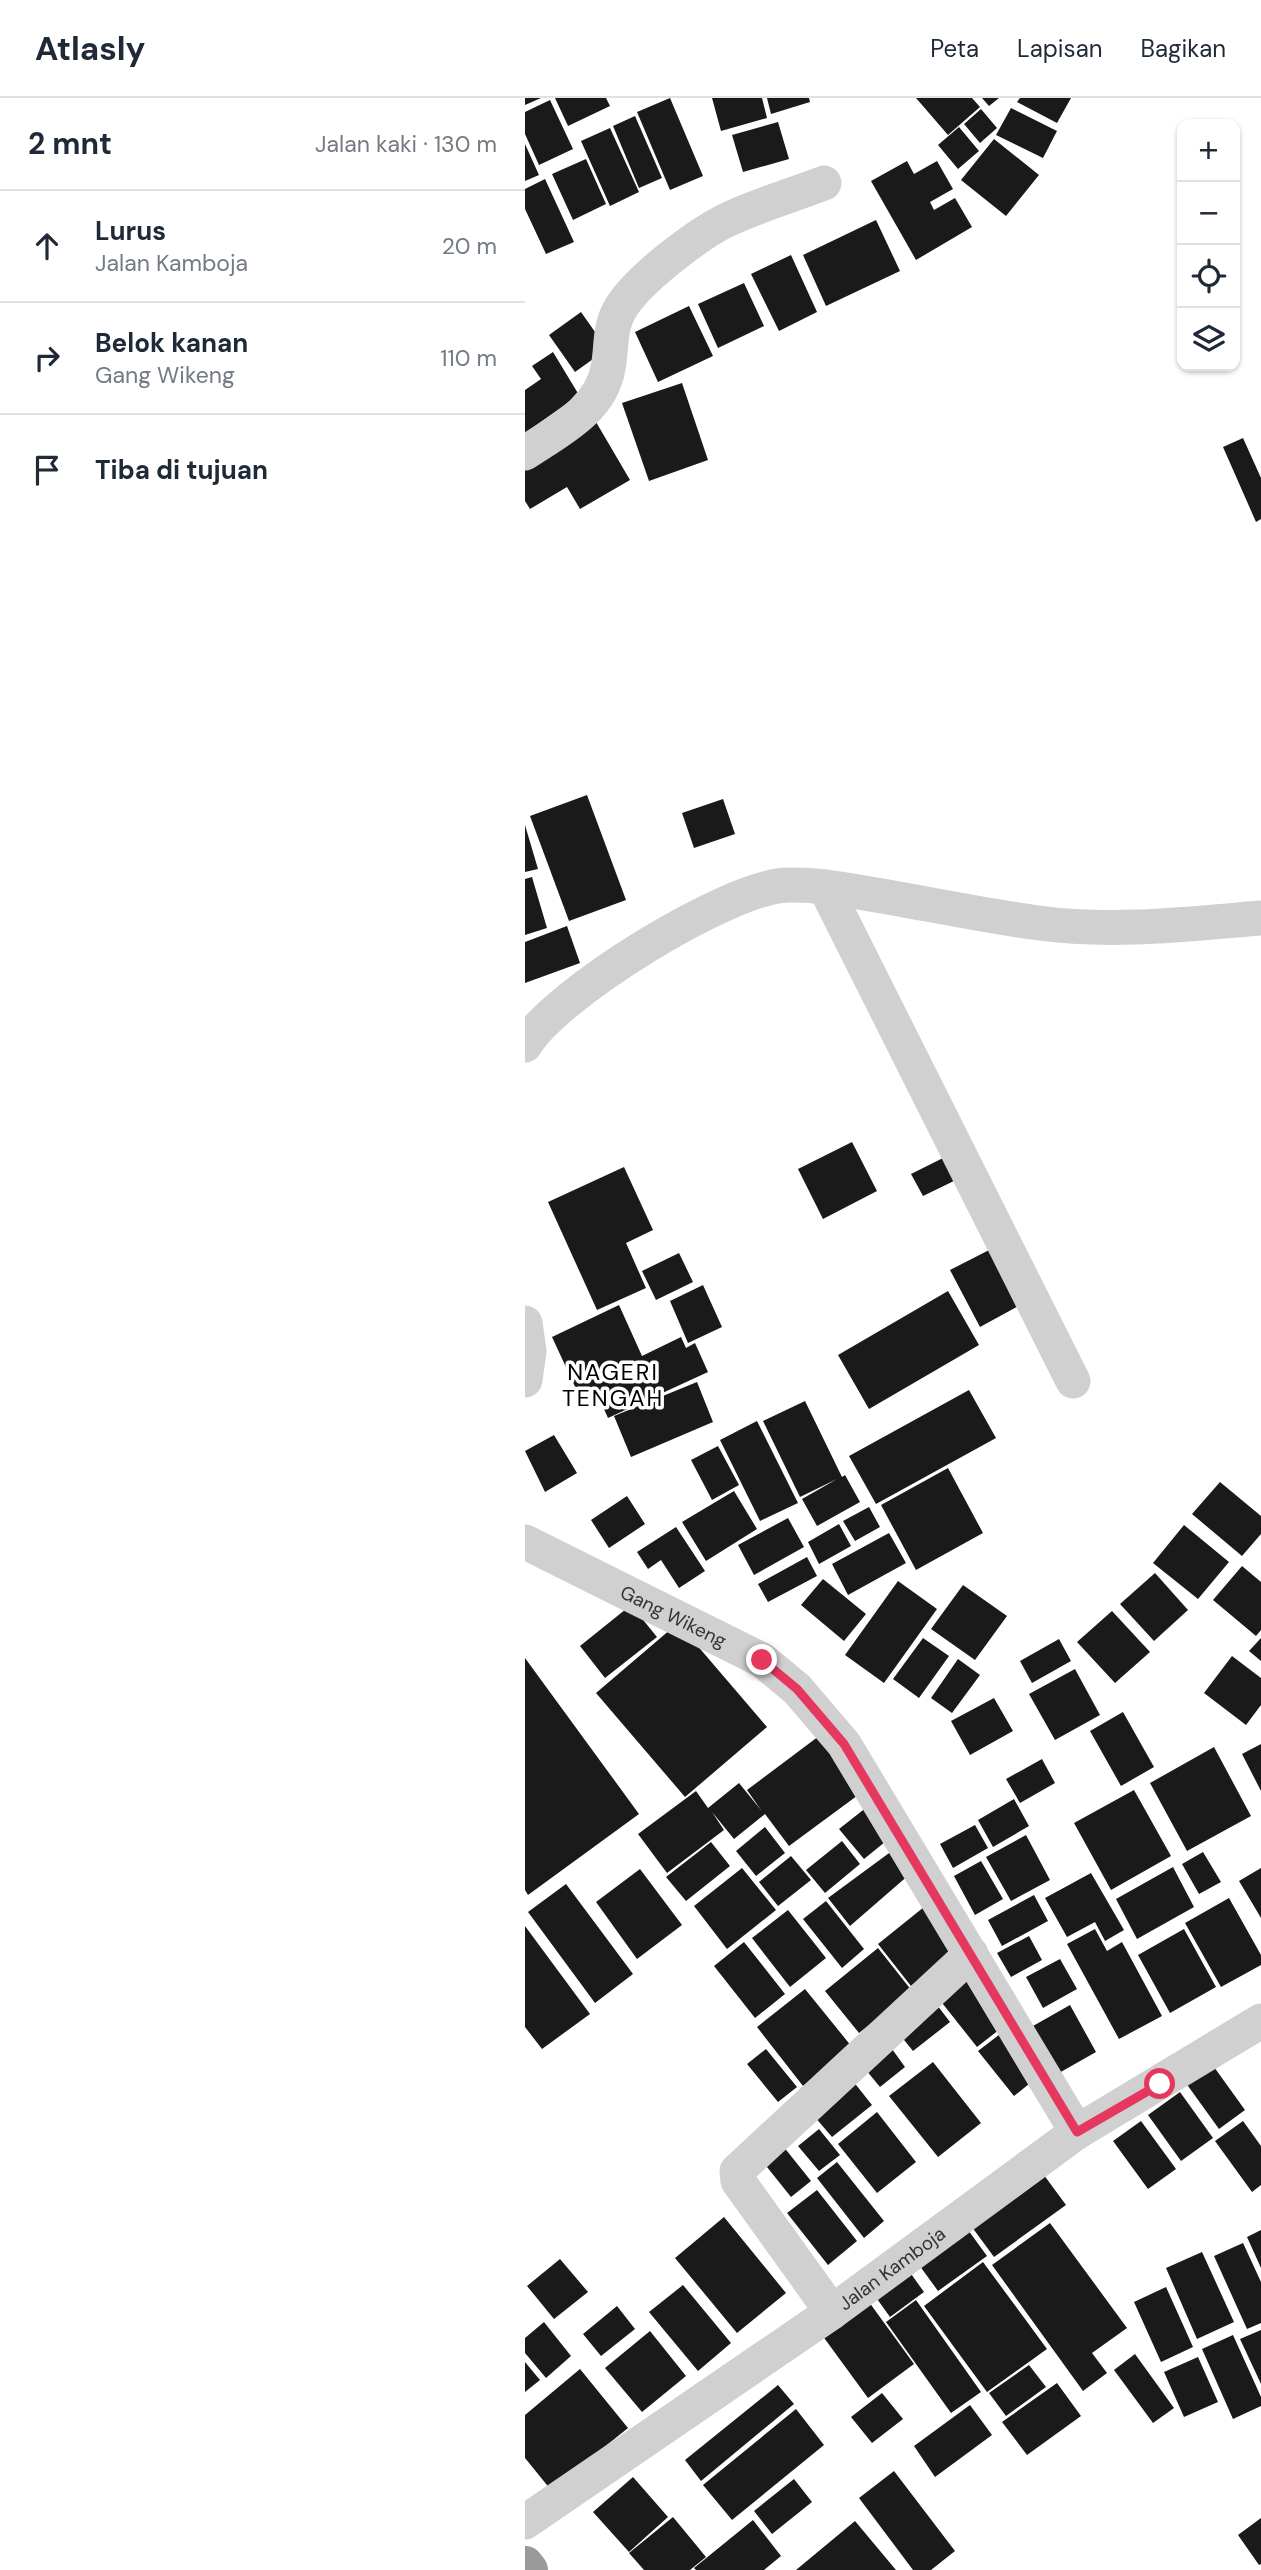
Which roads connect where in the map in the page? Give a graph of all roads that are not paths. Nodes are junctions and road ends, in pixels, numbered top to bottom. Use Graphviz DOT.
graph roads {
  1 [pos="824,183"];
  2 [pos="525,453"];
  3 [pos="825,887"];
  4 [pos="1261,918"];
  5 [pos="525,1045"];
  6 [pos="525,1323"];
  7 [pos="525,1380"];
  8 [pos="1073,1381"];
  9 [pos="525,1542"];
  10 [pos="971,1954"];
  11 [pos="1261,2021"];
  12 [pos="1077,2132"];
  13 [pos="832,2312"];
  14 [pos="525,2522"];
  15 [pos="525,2565"];
  16 [pos="529,2570"];
  1 -- 2 [label="street"];
  3 -- 4 [label="street"];
  3 -- 5 [label="street"];
  3 -- 8 [label="street"];
  6 -- 7 [label="street"];
  9 -- 10 [label="street, Gang Wikeng"];
  10 -- 12 [label="street, Gang Wikeng"];
  10 -- 13 [label="street"];
  11 -- 12 [label="street, Jalan Kamboja"];
  12 -- 13 [label="street, Jalan Kamboja"];
  13 -- 14 [label="street, Jalan Kamboja"];
  15 -- 16 [label="highway"];
}
